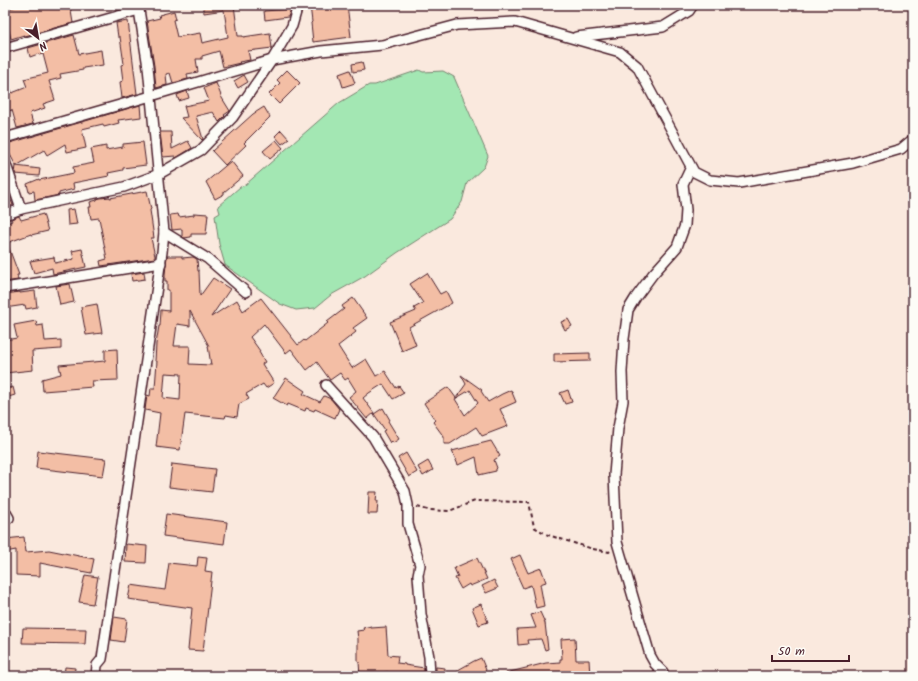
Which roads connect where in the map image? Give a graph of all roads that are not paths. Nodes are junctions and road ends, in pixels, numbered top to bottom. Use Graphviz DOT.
graph roads {
  1 [pos="298,5"];
  2 [pos="693,5"];
  3 [pos="138,8"];
  4 [pos="570,38"];
  5 [pos="5,48"];
  6 [pos="272,60"];
  7 [pos="151,96"];
  8 [pos="5,138"];
  9 [pos="913,139"];
  10 [pos="5,162"];
  11 [pos="691,167"];
  12 [pos="159,174"];
  13 [pos="21,209"];
  14 [pos="5,215"];
  15 [pos="164,232"];
  16 [pos="161,262"];
  17 [pos="5,288"];
  18 [pos="246,292"];
  19 [pos="326,385"];
  20 [pos="96,676"];
  21 [pos="430,676"];
  22 [pos="662,676"];
  1 -- 6 [label="street"];
  2 -- 4 [label="street"];
  3 -- 5 [label="street"];
  3 -- 7 [label="street"];
  4 -- 6 [label="street"];
  4 -- 11 [label="street"];
  6 -- 7 [label="street"];
  6 -- 12 [label="street"];
  7 -- 8 [label="street"];
  7 -- 12 [label="street"];
  9 -- 11 [label="street"];
  10 -- 13 [label="street"];
  11 -- 22 [label="street"];
  12 -- 13 [label="street"];
  12 -- 15 [label="street"];
  13 -- 14 [label="street"];
  15 -- 16 [label="street"];
  15 -- 18 [label="street"];
  16 -- 17 [label="street"];
  16 -- 20 [label="street"];
  19 -- 21 [label="street"];
}
